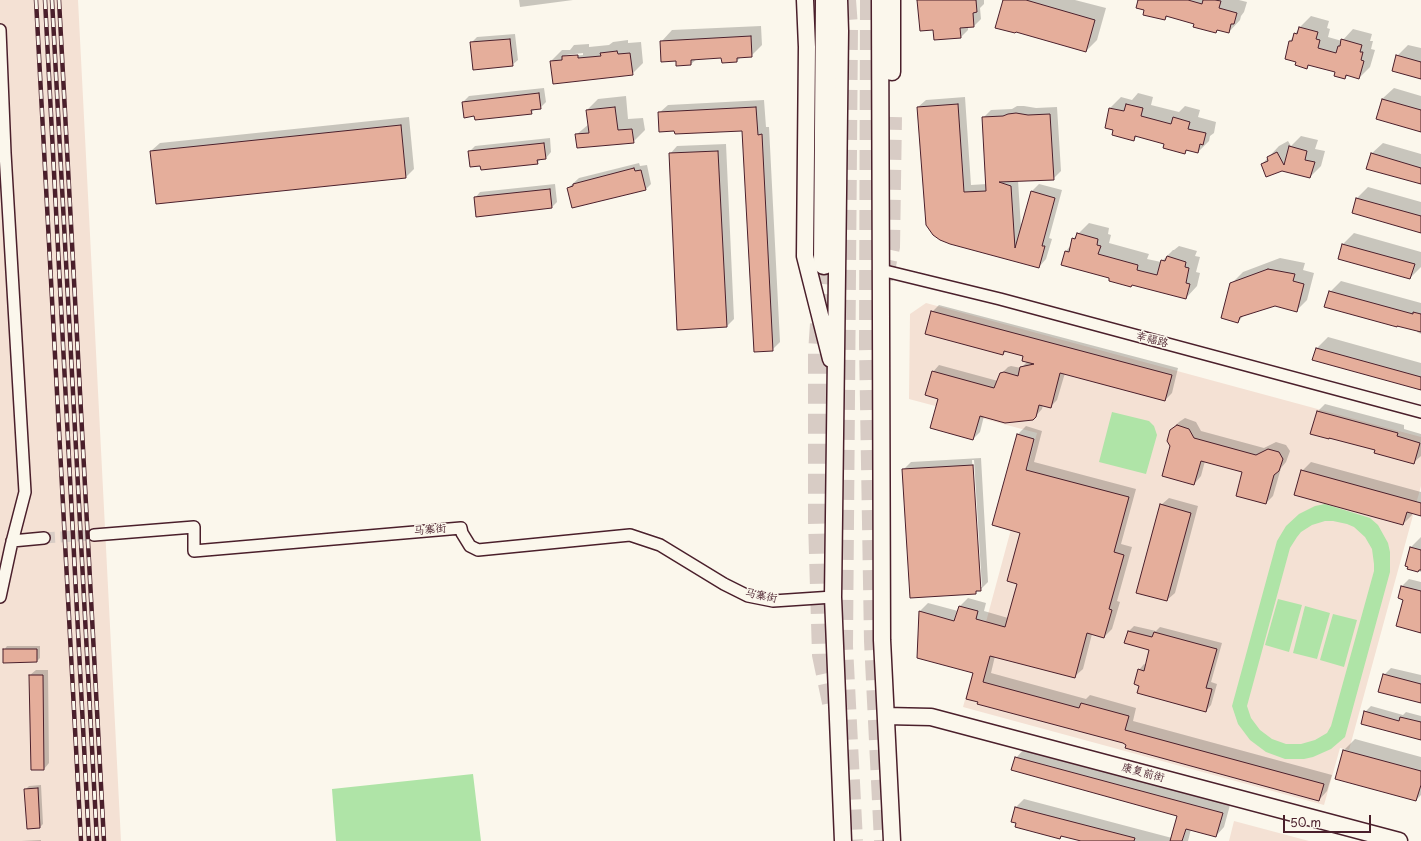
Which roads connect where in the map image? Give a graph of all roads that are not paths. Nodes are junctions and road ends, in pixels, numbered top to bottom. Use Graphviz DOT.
graph roads {
  1 [pos="805,0"];
  2 [pos="826,0"];
  3 [pos="839,0"];
  4 [pos="880,0"];
  5 [pos="892,0"];
  6 [pos="0,30"];
  7 [pos="892,117"];
  8 [pos="824,264"];
  9 [pos="882,270"];
  10 [pos="836,379"];
  11 [pos="1421,412"];
  12 [pos="94,535"];
  13 [pos="44,538"];
  14 [pos="12,541"];
  15 [pos="0,597"];
  16 [pos="833,597"];
  17 [pos="886,716"];
  18 [pos="843,841"];
  19 [pos="892,841"];
  20 [pos="1399,841"];
  1 -- 10 [label="main road"];
  2 -- 8 [label="highway"];
  3 -- 10 [label="main road"];
  4 -- 9 [label="main road"];
  5 -- 7 [label="main road"];
  6 -- 14 [label="street"];
  9 -- 11 [label="street, 幸福路"];
  9 -- 17 [label="main road"];
  10 -- 16 [label="main road"];
  12 -- 16 [label="street, 马寨街"];
  13 -- 14 [label="street"];
  14 -- 15 [label="street"];
  16 -- 18 [label="main road"];
  17 -- 19 [label="main road"];
  17 -- 20 [label="main road, 康复前街"];
}
